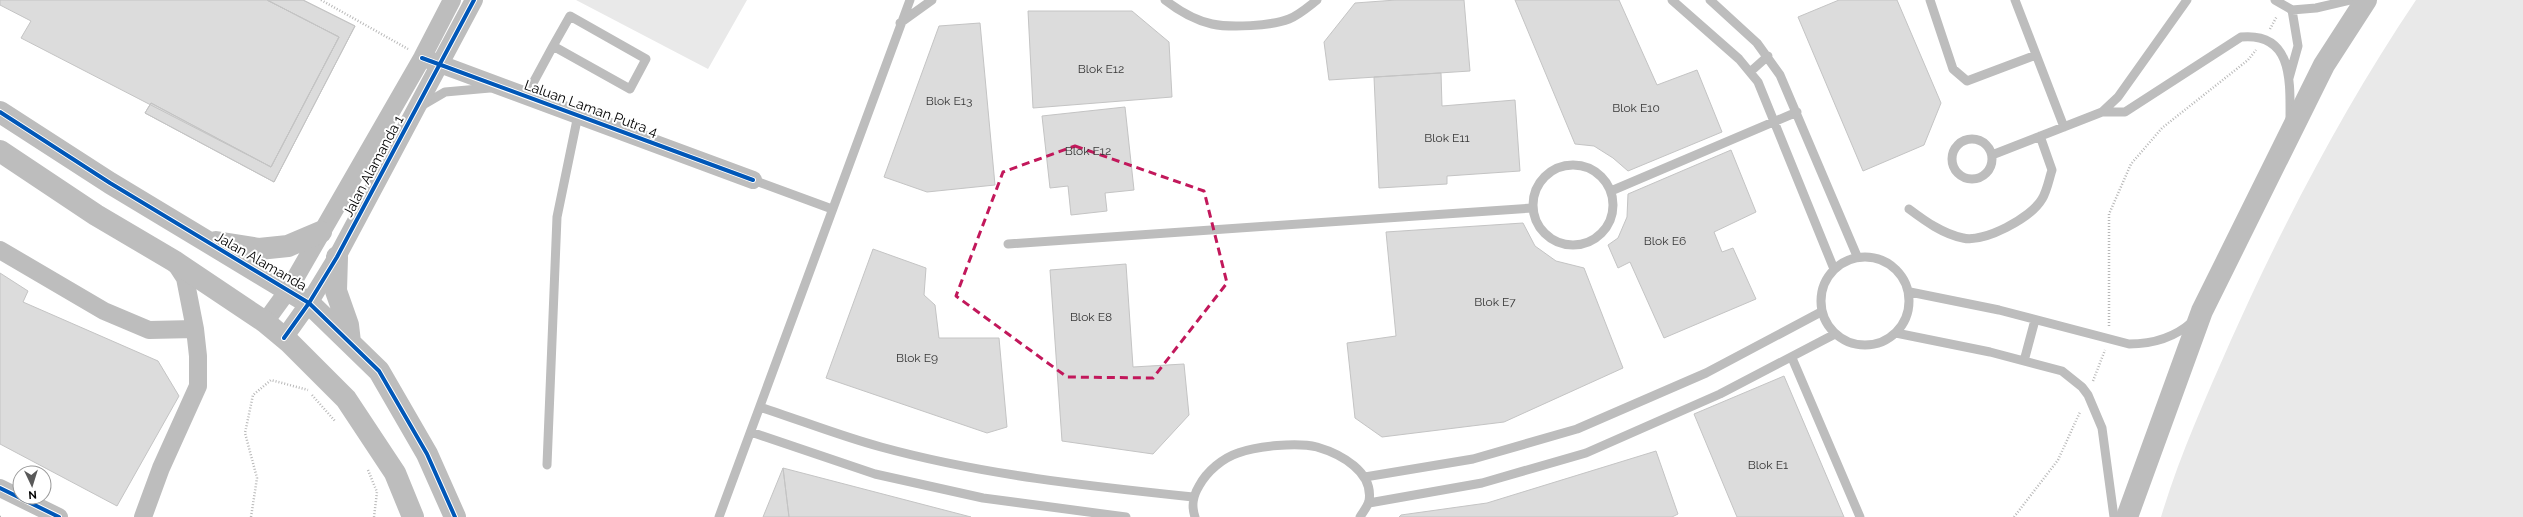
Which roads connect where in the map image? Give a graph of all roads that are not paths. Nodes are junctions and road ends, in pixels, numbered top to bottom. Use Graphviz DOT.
graph roads {
  1 [pos="452,0"];
  2 [pos="474,0"];
  3 [pos="910,0"];
  4 [pos="932,0"];
  5 [pos="1166,0"];
  6 [pos="1317,0"];
  7 [pos="1672,0"];
  8 [pos="1710,0"];
  9 [pos="1930,0"];
  10 [pos="2015,0"];
  11 [pos="2187,0"];
  12 [pos="2350,0"];
  13 [pos="2366,0"];
  14 [pos="2279,2"];
  15 [pos="1721,4"];
  16 [pos="2292,10"];
  17 [pos="900,23"];
  18 [pos="553,46"];
  19 [pos="2036,55"];
  20 [pos="1768,56"];
  21 [pos="422,58"];
  22 [pos="440,64"];
  23 [pos="1750,72"];
  24 [pos="2288,78"];
  25 [pos="503,88"];
  26 [pos="526,96"];
  27 [pos="417,109"];
  28 [pos="0,112"];
  29 [pos="1796,112"];
  30 [pos="2102,112"];
  31 [pos="578,115"];
  32 [pos="1775,122"];
  33 [pos="2064,127"];
  34 [pos="2290,133"];
  35 [pos="2040,136"];
  36 [pos="0,151"];
  37 [pos="1992,155"];
  38 [pos="753,180"];
  39 [pos="1611,191"];
  40 [pos="1532,208"];
  41 [pos="832,209"];
  42 [pos="1909,209"];
  43 [pos="321,232"];
  44 [pos="203,240"];
  45 [pos="1008,244"];
  46 [pos="0,250"];
  47 [pos="1857,256"];
  48 [pos="337,257"];
  49 [pos="174,261"];
  50 [pos="1834,269"];
  51 [pos="288,289"];
  52 [pos="1910,292"];
  53 [pos="309,303"];
  54 [pos="2202,311"];
  55 [pos="1821,312"];
  56 [pos="2035,320"];
  57 [pos="264,322"];
  58 [pos="195,329"];
  59 [pos="1896,333"];
  60 [pos="1834,334"];
  61 [pos="284,338"];
  62 [pos="350,342"];
  63 [pos="1792,358"];
  64 [pos="2024,361"];
  65 [pos="760,407"];
  66 [pos="751,432"];
  67 [pos="547,464"];
  68 [pos="1365,477"];
  69 [pos="0,488"];
  70 [pos="1193,497"];
  71 [pos="1369,503"];
  72 [pos="59,517"];
  73 [pos="143,517"];
  74 [pos="413,517"];
  75 [pos="455,517"];
  76 [pos="719,517"];
  77 [pos="1126,517"];
  78 [pos="1195,517"];
  79 [pos="1360,517"];
  80 [pos="1860,517"];
  81 [pos="2114,517"];
  82 [pos="2127,517"];
  1 -- 21 [label="street, Jalan Alamanda 1"];
  2 -- 22 [label="street, Jalan Alamanda 1"];
  3 -- 17 [label="lane"];
  4 -- 17 [label="lane"];
  5 -- 6 [label="lane"];
  7 -- 23 [label="lane"];
  8 -- 15 [label="lane"];
  9 -- 19 [label="lane"];
  10 -- 19 [label="lane"];
  11 -- 30 [label="lane"];
  12 -- 16 [label="lane"];
  13 -- 34 [label="street"];
  14 -- 16 [label="lane"];
  15 -- 20 [label="lane"];
  16 -- 24 [label="lane"];
  17 -- 41 [label="lane"];
  18 -- 18 [label="lane"];
  18 -- 26 [label="lane"];
  19 -- 33 [label="lane"];
  20 -- 23 [label="lane"];
  20 -- 29 [label="lane"];
  21 -- 22 [label="street, Laluan Laman Putra 4"];
  21 -- 43 [label="street, Jalan Alamanda 1"];
  22 -- 25 [label="street, Laluan Laman Putra 4"];
  22 -- 27 [label="street, Jalan Alamanda 1"];
  23 -- 32 [label="lane"];
  24 -- 30 [label="lane"];
  24 -- 34 [label="lane"];
  25 -- 26 [label="street, Laluan Laman Putra 4"];
  25 -- 27 [label="lane"];
  26 -- 31 [label="street, Laluan Laman Putra 4"];
  27 -- 48 [label="street, Jalan Alamanda 1"];
  28 -- 44 [label="street, Jalan Alamanda"];
  29 -- 32 [label="lane"];
  29 -- 47 [label="lane"];
  30 -- 33 [label="lane"];
  31 -- 38 [label="street, Laluan Laman Putra 4"];
  31 -- 67 [label="lane"];
  32 -- 39 [label="lane"];
  32 -- 50 [label="lane"];
  33 -- 35 [label="lane"];
  34 -- 54 [label="street"];
  35 -- 37 [label="lane"];
  35 -- 42 [label="lane"];
  36 -- 49 [label="street"];
  37 -- 37 [label="lane"];
  38 -- 41 [label="lane"];
  39 -- 40 [label="lane"];
  39 -- 40 [label="lane"];
  40 -- 45 [label="lane"];
  41 -- 65 [label="lane"];
  43 -- 44 [label="street"];
  43 -- 51 [label="street, Jalan Alamanda 1"];
  44 -- 51 [label="street, Jalan Alamanda"];
  46 -- 58 [label="street"];
  47 -- 50 [label="lane"];
  47 -- 52 [label="lane"];
  48 -- 53 [label="street, Jalan Alamanda 1"];
  48 -- 62 [label="street"];
  49 -- 57 [label="street"];
  49 -- 58 [label="street"];
  50 -- 55 [label="lane"];
  51 -- 53 [label="street, Jalan Alamanda"];
  51 -- 57 [label="street, Jalan Alamanda 1"];
  52 -- 56 [label="lane"];
  52 -- 59 [label="lane"];
  53 -- 61 [label="street, Jalan Alamanda 1"];
  53 -- 62 [label="street, Jalan Alamanda"];
  54 -- 56 [label="lane"];
  54 -- 82 [label="street"];
  55 -- 60 [label="lane"];
  55 -- 68 [label="lane"];
  56 -- 64 [label="lane"];
  57 -- 61 [label="street"];
  58 -- 73 [label="street"];
  59 -- 60 [label="lane"];
  59 -- 64 [label="lane"];
  60 -- 63 [label="lane"];
  61 -- 74 [label="street"];
  62 -- 75 [label="street, Jalan Alamanda"];
  63 -- 71 [label="lane"];
  63 -- 80 [label="lane"];
  64 -- 81 [label="lane"];
  65 -- 66 [label="lane"];
  65 -- 70 [label="lane"];
  66 -- 76 [label="lane"];
  66 -- 77 [label="lane"];
  68 -- 70 [label="lane"];
  68 -- 71 [label="lane"];
  69 -- 72 [label="street"];
  70 -- 78 [label="lane"];
  71 -- 79 [label="lane"];
}
